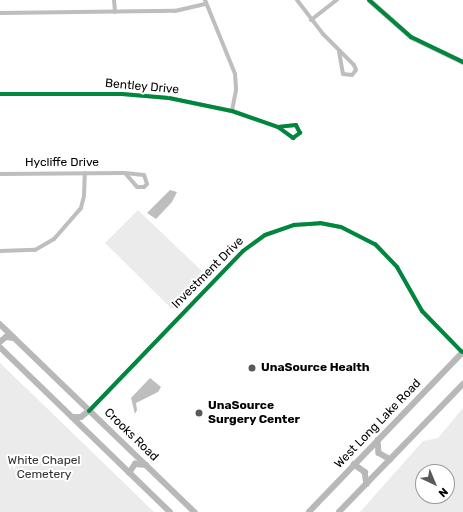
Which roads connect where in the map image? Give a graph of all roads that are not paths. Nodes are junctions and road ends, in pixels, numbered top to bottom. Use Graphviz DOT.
graph roads {
  1 [pos="114,0"];
  2 [pos="297,0"];
  3 [pos="337,0"];
  4 [pos="369,0"];
  5 [pos="206,2"];
  6 [pos="115,12"];
  7 [pos="0,13"];
  8 [pos="311,20"];
  9 [pos="339,52"];
  10 [pos="463,62"];
  11 [pos="0,94"];
  12 [pos="232,111"];
  13 [pos="278,127"];
  14 [pos="85,173"];
  15 [pos="125,173"];
  16 [pos="0,174"];
  17 [pos="0,251"];
  18 [pos="0,324"];
  19 [pos="14,338"];
  20 [pos="0,342"];
  21 [pos="0,347"];
  22 [pos="463,352"];
  23 [pos="463,384"];
  24 [pos="89,411"];
  25 [pos="72,417"];
  26 [pos="378,439"];
  27 [pos="390,459"];
  28 [pos="354,464"];
  29 [pos="146,465"];
  30 [pos="129,473"];
  31 [pos="366,484"];
  32 [pos="170,512"];
  33 [pos="195,512"];
  34 [pos="309,512"];
  35 [pos="339,512"];
  1 -- 6 [label="street"];
  2 -- 8 [label="street"];
  3 -- 8 [label="street"];
  4 -- 10 [label="street"];
  5 -- 6 [label="street"];
  5 -- 12 [label="street"];
  6 -- 7 [label="street"];
  8 -- 9 [label="street"];
  9 -- 9 [label="street"];
  11 -- 12 [label="street, Bentley Drive"];
  12 -- 13 [label="street, Bentley Drive"];
  13 -- 13 [label="street, Bentley Drive"];
  14 -- 15 [label="street, Hycliffe Drive"];
  14 -- 16 [label="street, Hycliffe Drive"];
  14 -- 17 [label="street"];
  15 -- 15 [label="street, Hycliffe Drive"];
  18 -- 19 [label="main road, Crooks Road"];
  19 -- 20 [label="main road"];
  19 -- 24 [label="main road, Crooks Road"];
  21 -- 25 [label="main road"];
  22 -- 24 [label="street, Investment Drive"];
  22 -- 26 [label="main road, West Long Lake Road"];
  23 -- 27 [label="main road"];
  24 -- 25 [label="main road"];
  24 -- 29 [label="main road, Crooks Road"];
  25 -- 30 [label="main road"];
  26 -- 27 [label="main road"];
  26 -- 28 [label="main road, West Long Lake Road"];
  27 -- 31 [label="main road"];
  28 -- 31 [label="main road"];
  28 -- 34 [label="main road, West Long Lake Road"];
  29 -- 30 [label="main road"];
  29 -- 33 [label="main road, Crooks Road"];
  30 -- 32 [label="main road"];
  31 -- 35 [label="main road"];
}
